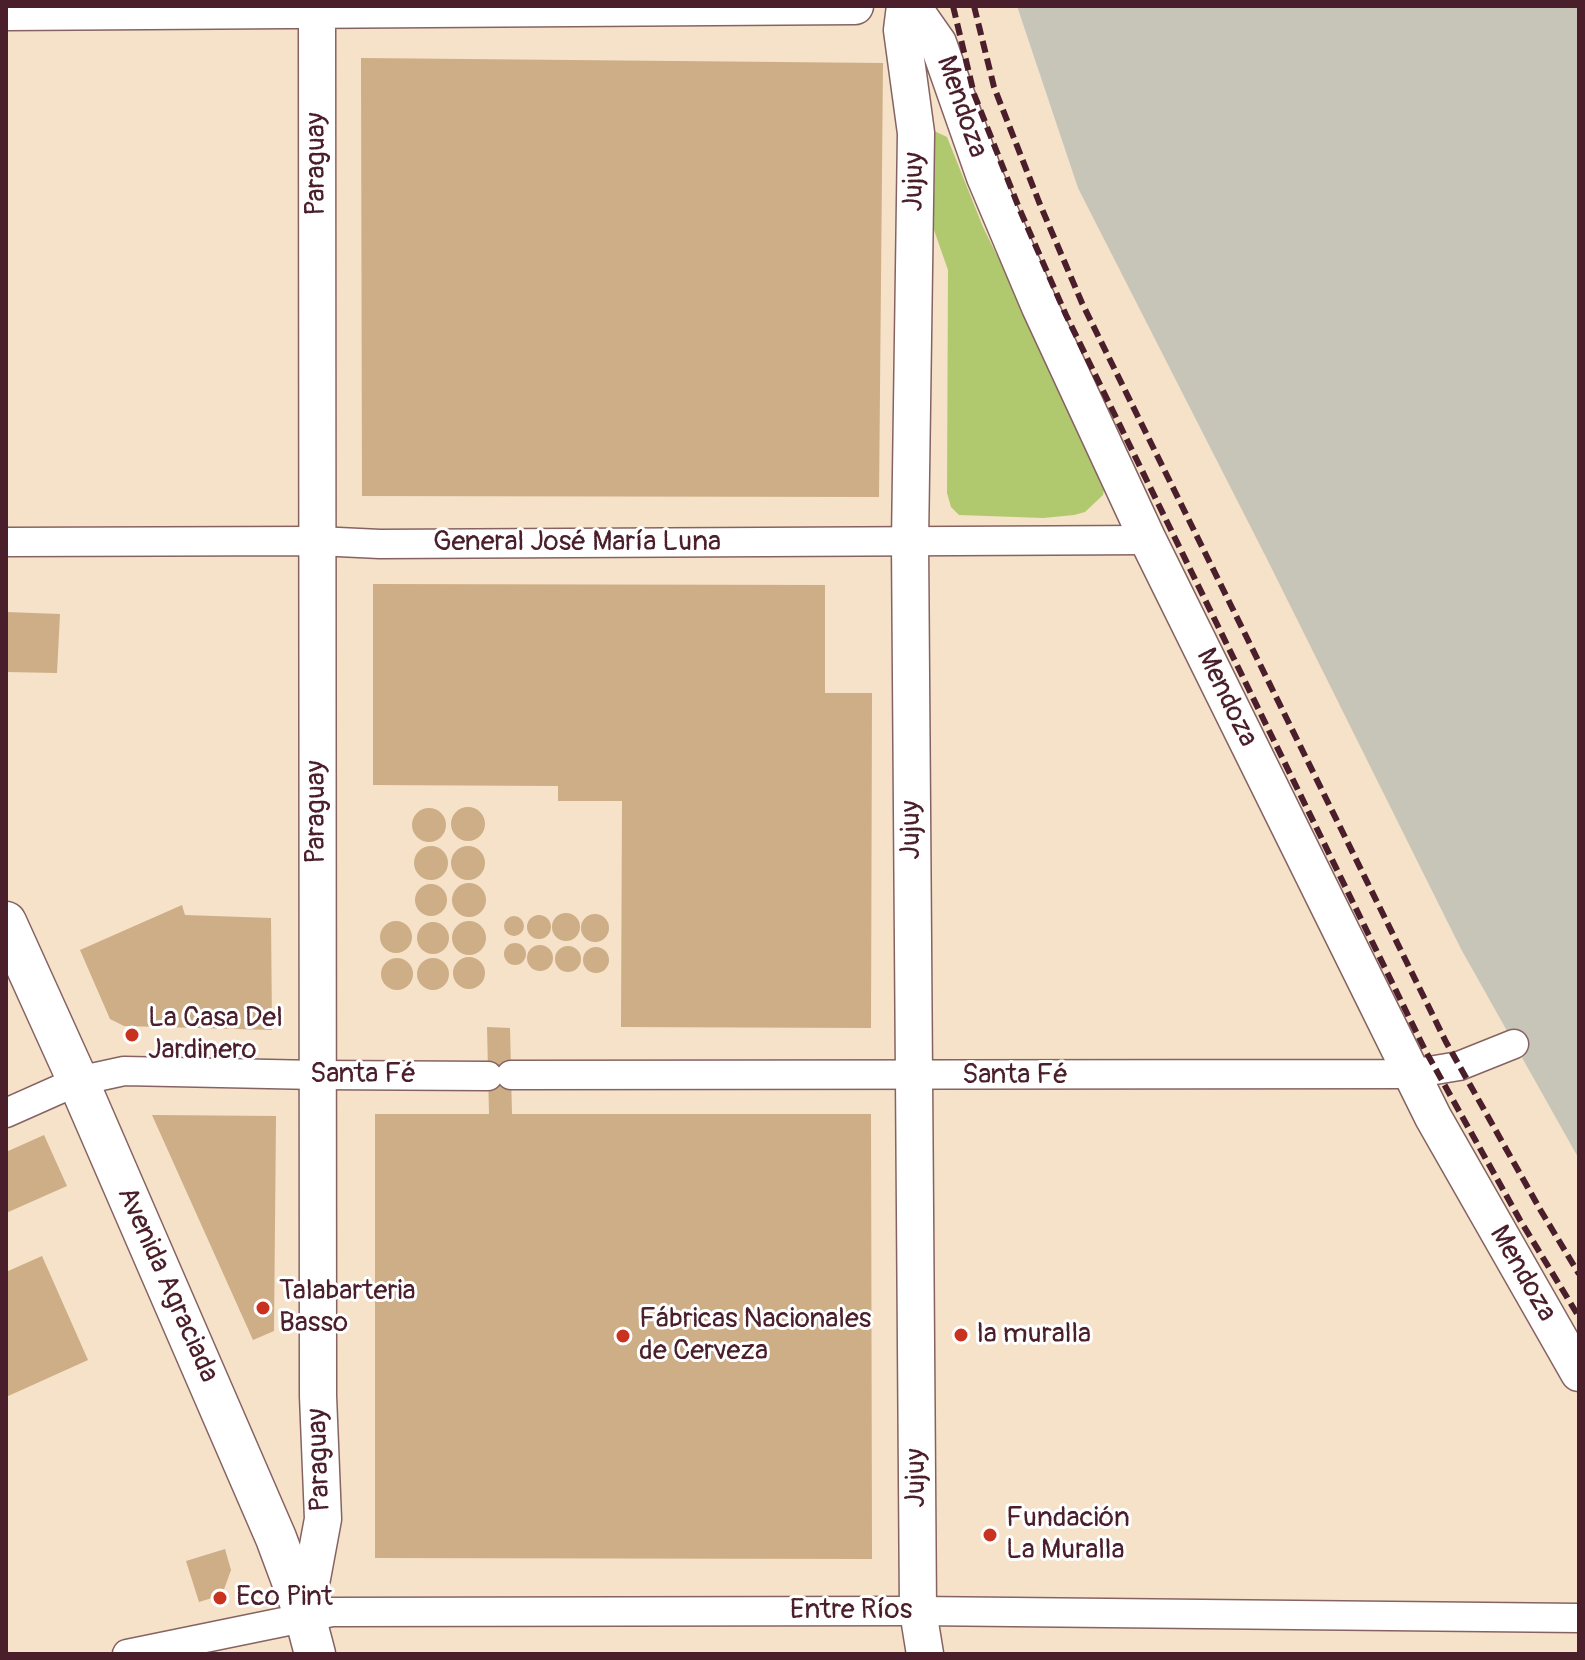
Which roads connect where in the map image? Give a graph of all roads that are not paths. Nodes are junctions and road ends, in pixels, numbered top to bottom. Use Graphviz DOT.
graph roads {
  1 [pos="855,6"];
  2 [pos="905,6"];
  3 [pos="912,6"];
  4 [pos="317,8"];
  5 [pos="6,12"];
  6 [pos="1148,540"];
  7 [pos="317,541"];
  8 [pos="6,542"];
  9 [pos="910,542"];
  10 [pos="6,922"];
  11 [pos="1514,1044"];
  12 [pos="1411,1074"];
  13 [pos="317,1075"];
  14 [pos="913,1076"];
  15 [pos="78,1081"];
  16 [pos="6,1113"];
  17 [pos="1579,1373"];
  18 [pos="918,1611"];
  19 [pos="1579,1618"];
  20 [pos="310,1635"];
  21 [pos="127,1654"];
  22 [pos="925,1654"];
  1 -- 4 [label="street"];
  2 -- 9 [label="street, Jujuy"];
  3 -- 6 [label="street, Mendoza"];
  4 -- 5 [label="street"];
  4 -- 7 [label="street, Paraguay"];
  6 -- 9 [label="street, General José María Luna"];
  6 -- 12 [label="street, Mendoza"];
  7 -- 8 [label="street, General José María Luna"];
  7 -- 9 [label="street, General José María Luna"];
  7 -- 13 [label="street, Paraguay"];
  9 -- 14 [label="street, Jujuy"];
  10 -- 15 [label="main road, Avenida Agraciada"];
  11 -- 12 [label="street, Santa Fé"];
  12 -- 14 [label="street, Santa Fé"];
  12 -- 17 [label="street, Mendoza"];
  13 -- 14 [label="street, Santa Fé"];
  13 -- 15 [label="street, Santa Fé"];
  13 -- 20 [label="street, Paraguay"];
  14 -- 18 [label="street, Jujuy"];
  15 -- 16 [label="street, Santa Fé"];
  15 -- 20 [label="main road, Avenida Agraciada"];
  18 -- 19 [label="street, Entre Ríos"];
  18 -- 20 [label="street, Entre Ríos"];
  18 -- 22 [label="street, Jujuy"];
  20 -- 21 [label="street, Entre Ríos"];
}
